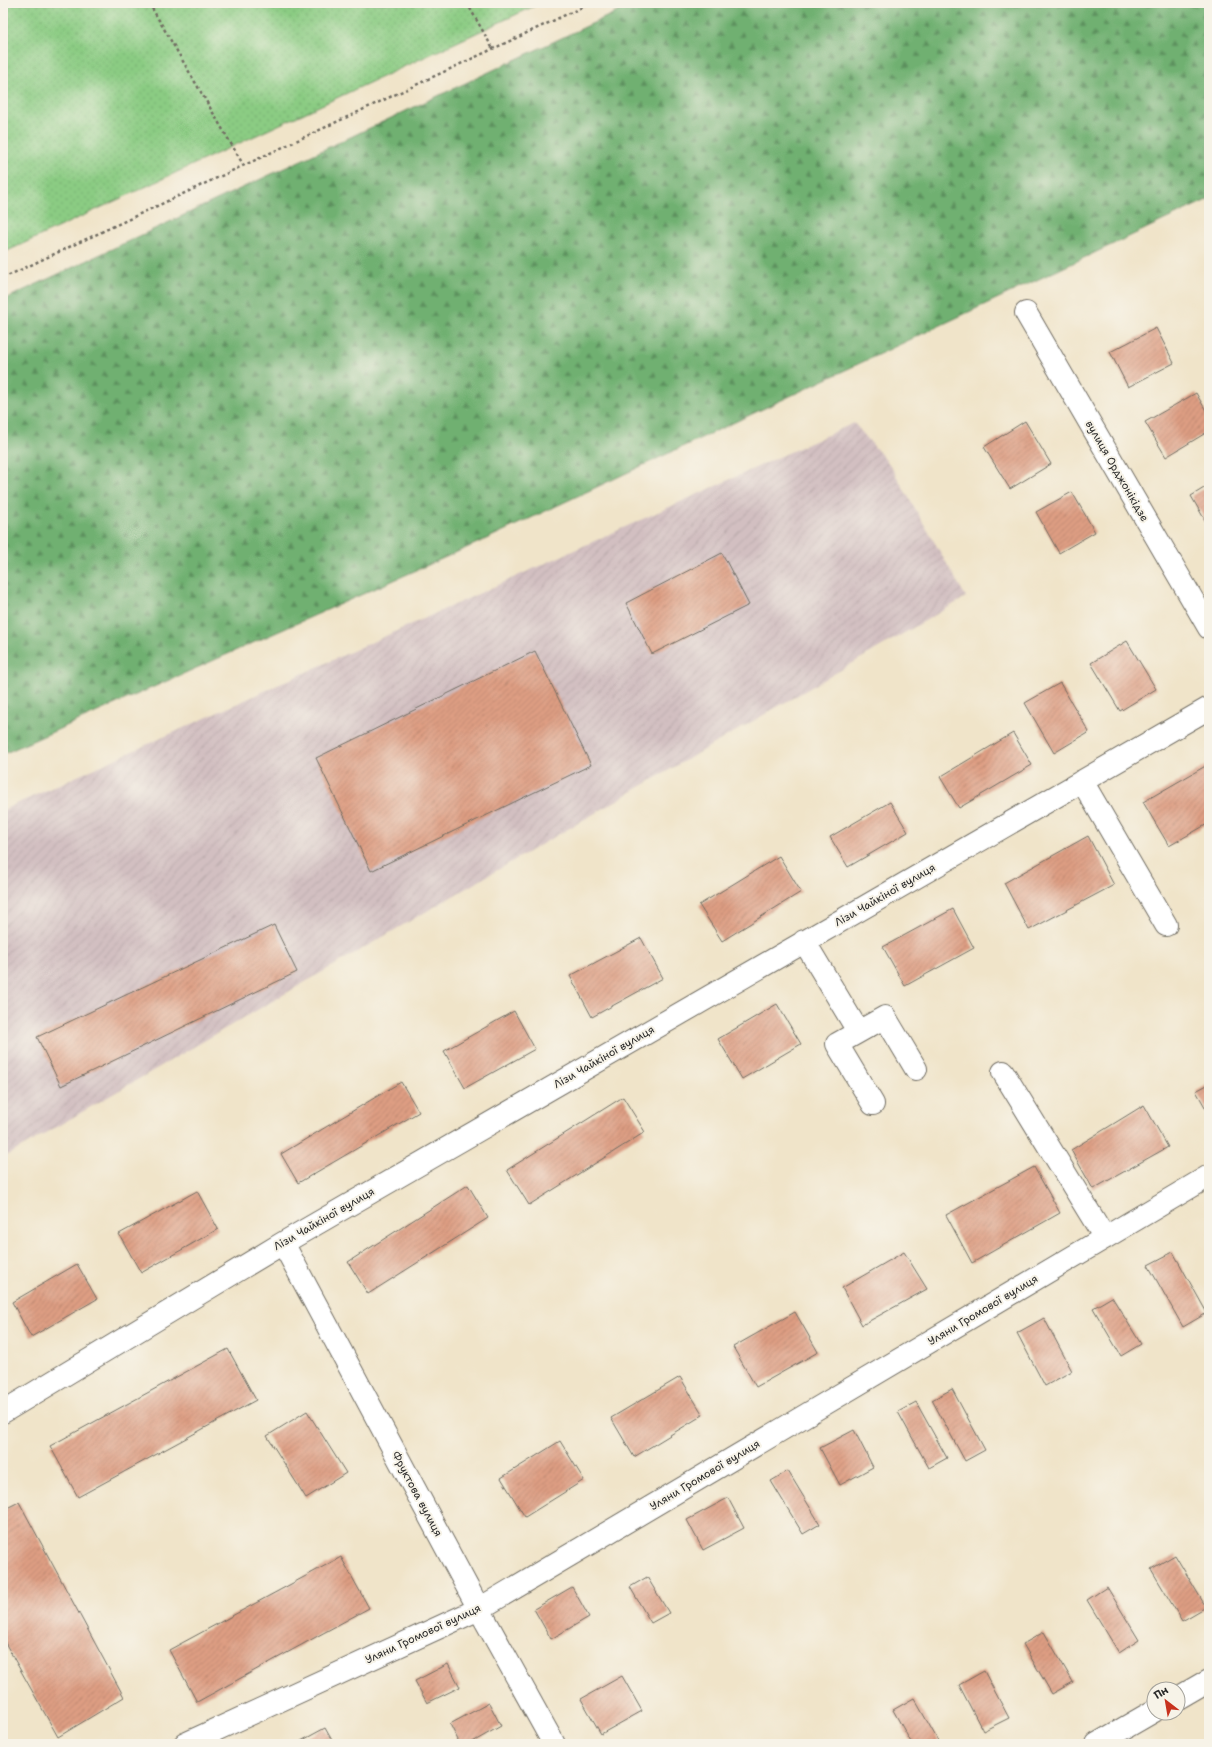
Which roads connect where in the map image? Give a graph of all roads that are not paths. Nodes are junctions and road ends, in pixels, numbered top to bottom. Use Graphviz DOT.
graph roads {
  1 [pos="1026,313"];
  2 [pos="1209,628"];
  3 [pos="1209,708"];
  4 [pos="1082,781"];
  5 [pos="1166,925"];
  6 [pos="804,941"];
  7 [pos="858,1031"];
  8 [pos="916,1069"];
  9 [pos="1004,1072"];
  10 [pos="873,1104"];
  11 [pos="1209,1176"];
  12 [pos="1105,1238"];
  13 [pos="283,1242"];
  14 [pos="3,1412"];
  15 [pos="479,1609"];
  16 [pos="1209,1680"];
  17 [pos="1186,1693"];
  18 [pos="1146,1716"];
  19 [pos="185,1744"];
  20 [pos="554,1744"];
  21 [pos="1097,1744"];
  1 -- 2 [label="street, вулиця Орджонікідзе"];
  3 -- 4 [label="street, Лізи Чайкіної вулиця"];
  4 -- 5 [label="street"];
  4 -- 6 [label="street, Лізи Чайкіної вулиця"];
  6 -- 7 [label="street"];
  6 -- 13 [label="street, Лізи Чайкіної вулиця"];
  7 -- 8 [label="street"];
  7 -- 10 [label="street"];
  9 -- 12 [label="street"];
  11 -- 12 [label="street, Уляни Громової вулиця"];
  12 -- 15 [label="street, Уляни Громової вулиця"];
  13 -- 14 [label="street, Лізи Чайкіної вулиця"];
  13 -- 15 [label="street, Фруктова вулиця"];
  15 -- 19 [label="street, Уляни Громової вулиця"];
  15 -- 20 [label="street, Фруктова вулиця"];
  16 -- 17 [label="street"];
  18 -- 21 [label="street"];
}
